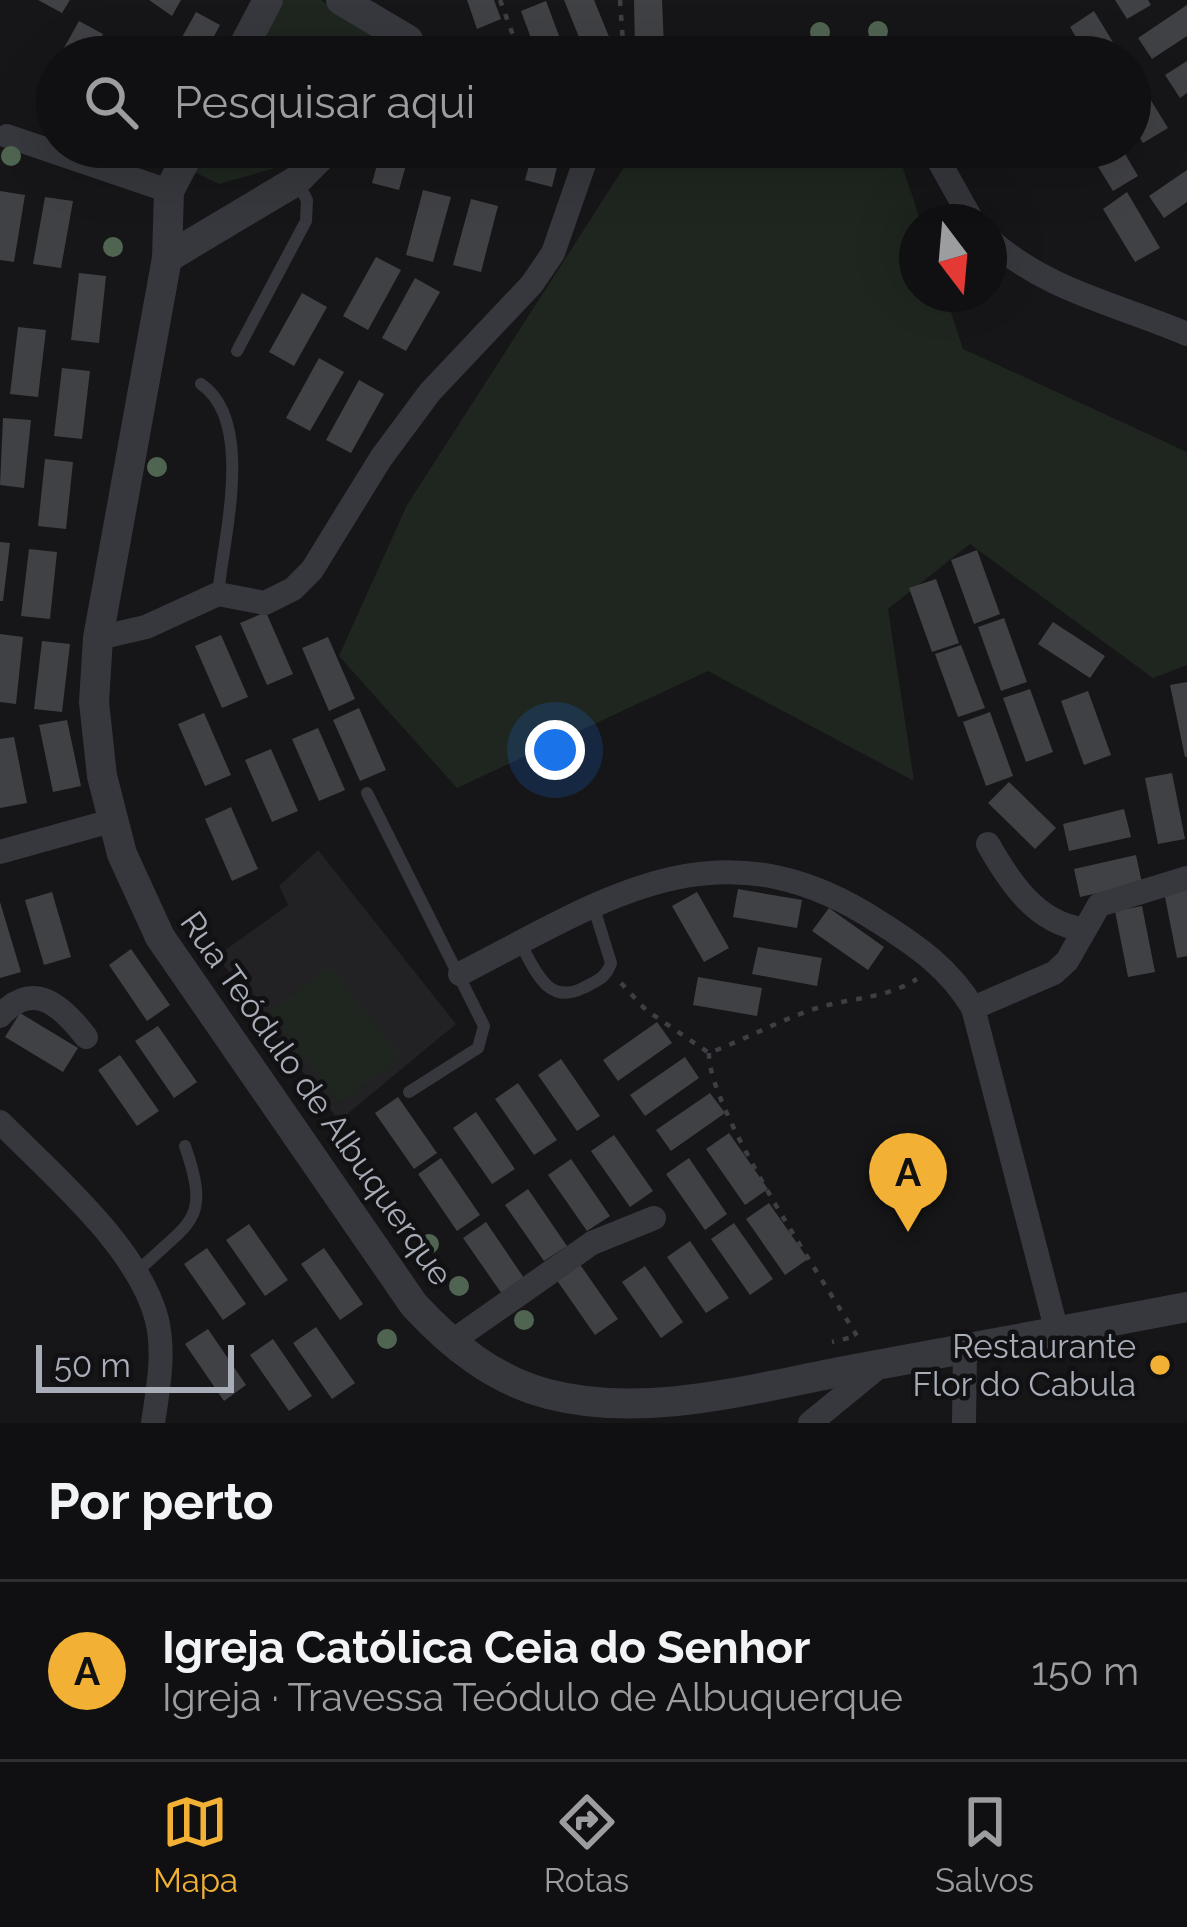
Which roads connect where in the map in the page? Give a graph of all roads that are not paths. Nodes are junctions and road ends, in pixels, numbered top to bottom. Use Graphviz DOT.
graph roads {
  1 [pos="268,0"];
  2 [pos="341,0"];
  3 [pos="249,36"];
  4 [pos="387,36"];
  5 [pos="7,136"];
  6 [pos="36,146"];
  7 [pos="101,168"];
  8 [pos="181,168"];
  9 [pos="309,168"];
  10 [pos="583,168"];
  11 [pos="943,168"];
  12 [pos="296,181"];
  13 [pos="169,191"];
  14 [pos="963,204"];
  15 [pos="1007,255"];
  16 [pos="167,258"];
  17 [pos="1185,329"];
  18 [pos="237,351"];
  19 [pos="201,384"];
  20 [pos="218,594"];
  21 [pos="98,638"];
  22 [pos="367,793"];
  23 [pos="111,821"];
  24 [pos="988,844"];
  25 [pos="0,852"];
  26 [pos="1187,878"];
  27 [pos="593,905"];
  28 [pos="1082,929"];
  29 [pos="520,943"];
  30 [pos="460,974"];
  31 [pos="973,1008"];
  32 [pos="0,1016"];
  33 [pos="86,1036"];
  34 [pos="409,1092"];
  35 [pos="0,1122"];
  36 [pos="185,1146"];
  37 [pos="654,1218"];
  38 [pos="137,1271"];
  39 [pos="1187,1307"];
  40 [pos="1057,1332"];
  41 [pos="451,1342"];
  42 [pos="965,1349"];
  43 [pos="881,1364"];
  44 [pos="153,1423"];
  45 [pos="810,1423"];
  46 [pos="964,1423"];
  1 -- 3 [label="street"];
  2 -- 4 [label="street"];
  5 -- 6 [label="street"];
  7 -- 13 [label="street"];
  8 -- 13 [label="street, Rua Teódulo de Albuquerque"];
  9 -- 12 [label="street"];
  10 -- 20 [label="street"];
  11 -- 14 [label="street"];
  12 -- 16 [label="street"];
  12 -- 18 [label="lane"];
  13 -- 16 [label="street, Rua Teódulo de Albuquerque"];
  15 -- 17 [label="street"];
  16 -- 21 [label="street, Rua Teódulo de Albuquerque"];
  19 -- 20 [label="lane"];
  20 -- 21 [label="street"];
  21 -- 23 [label="street, Rua Teódulo de Albuquerque"];
  22 -- 30 [label="lane"];
  23 -- 25 [label="street"];
  23 -- 41 [label="street, Rua Teódulo de Albuquerque"];
  24 -- 28 [label="street"];
  26 -- 28 [label="street"];
  27 -- 29 [label="street"];
  27 -- 29 [label="lane"];
  27 -- 31 [label="street"];
  28 -- 31 [label="street"];
  29 -- 30 [label="street"];
  30 -- 34 [label="lane"];
  31 -- 40 [label="street"];
  32 -- 33 [label="street"];
  35 -- 38 [label="street"];
  36 -- 38 [label="lane"];
  37 -- 41 [label="street"];
  38 -- 44 [label="street"];
  39 -- 40 [label="street, Rua Teódulo de Albuquerque"];
  40 -- 42 [label="street, Rua Teódulo de Albuquerque"];
  41 -- 43 [label="street, Rua Teódulo de Albuquerque"];
  42 -- 43 [label="street, Rua Teódulo de Albuquerque"];
  42 -- 46 [label="street"];
  43 -- 45 [label="street"];
}
